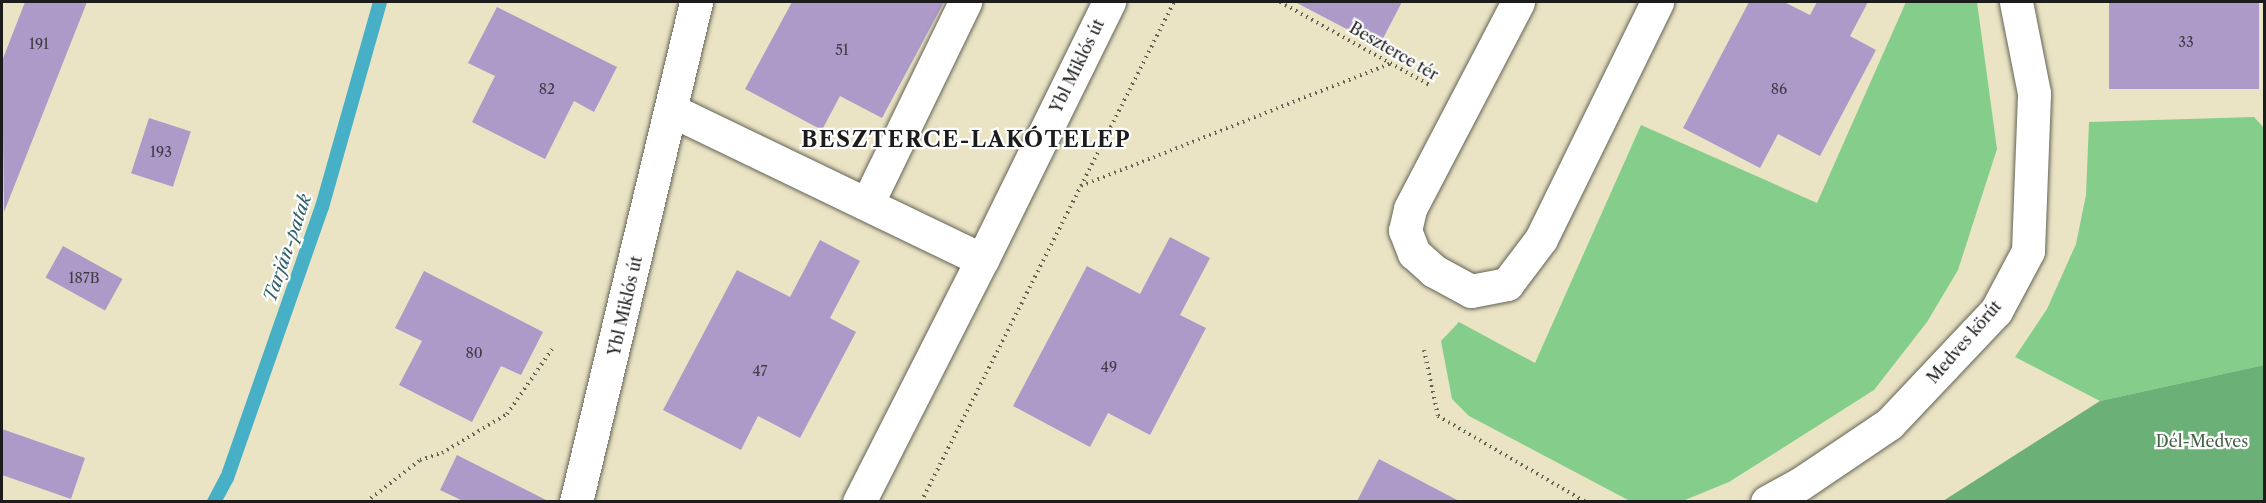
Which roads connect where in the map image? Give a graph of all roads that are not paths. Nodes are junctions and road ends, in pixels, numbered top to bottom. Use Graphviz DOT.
graph roads {
  1 [pos="696,2"];
  2 [pos="965,2"];
  3 [pos="1109,2"];
  4 [pos="1518,2"];
  5 [pos="1657,2"];
  6 [pos="2016,2"];
  7 [pos="671,110"];
  8 [pos="867,204"];
  9 [pos="982,260"];
  10 [pos="576,501"];
  11 [pos="859,501"];
  12 [pos="1767,501"];
  1 -- 7 [label="street, Ybl Miklós út"];
  2 -- 8 [label="street"];
  3 -- 9 [label="street, Ybl Miklós út"];
  4 -- 5 [label="street"];
  6 -- 12 [label="street, Medves körút"];
  7 -- 8 [label="street"];
  7 -- 10 [label="street, Ybl Miklós út"];
  8 -- 9 [label="street"];
  9 -- 11 [label="street, Ybl Miklós út"];
}
